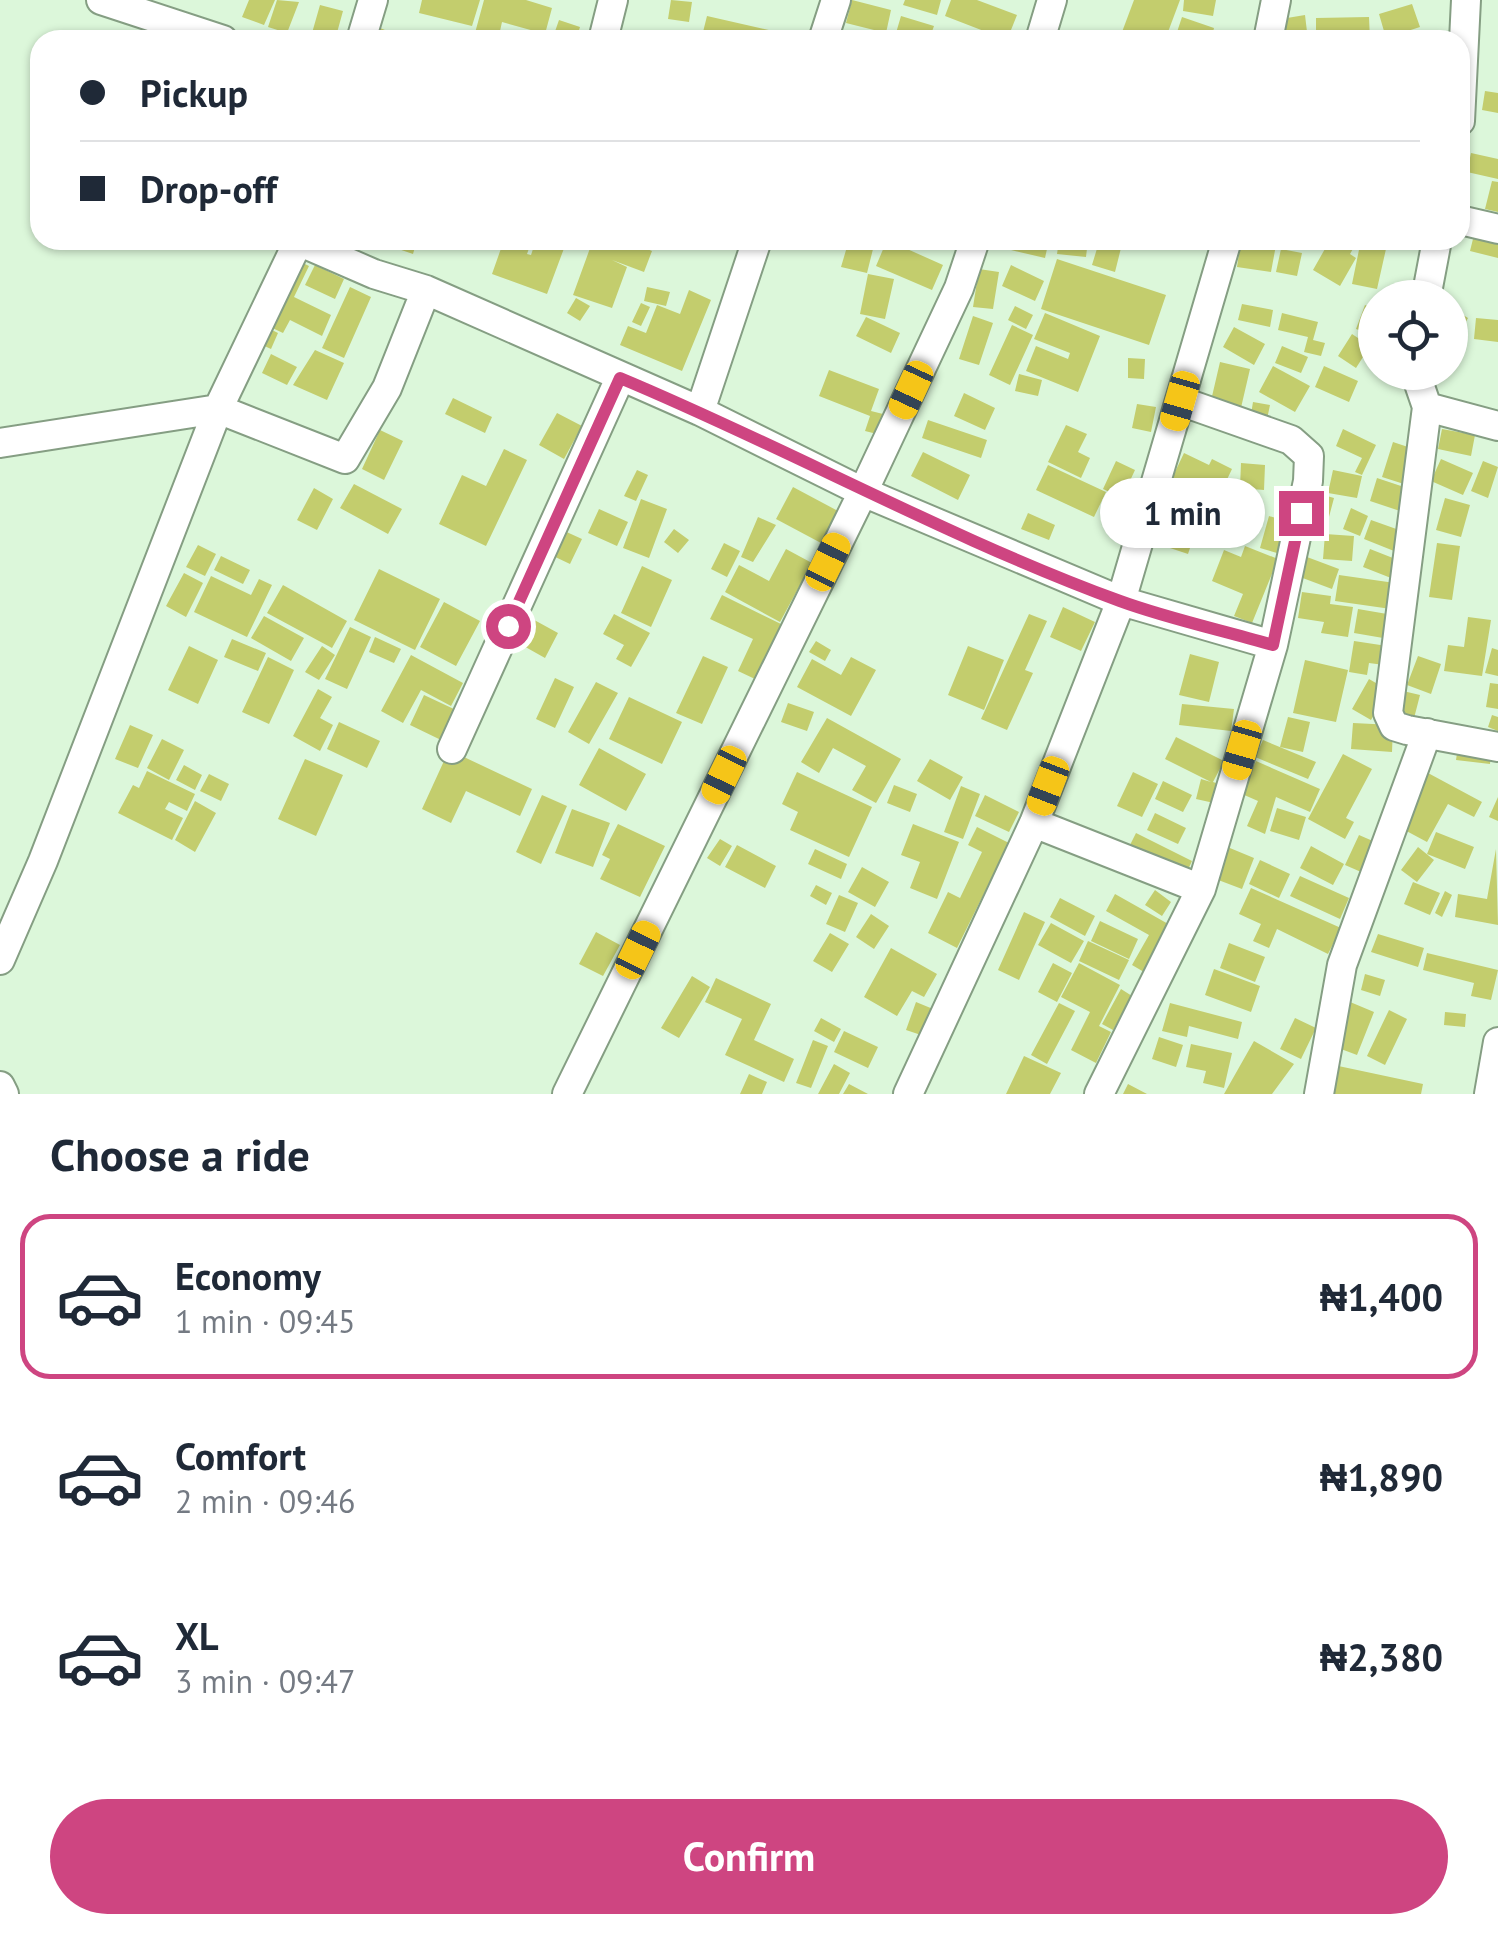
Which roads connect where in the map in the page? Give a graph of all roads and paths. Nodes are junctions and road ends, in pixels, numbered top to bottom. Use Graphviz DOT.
graph roads {
  1 [pos="101,0"];
  2 [pos="373,0"];
  3 [pos="612,0"];
  4 [pos="836,0"];
  5 [pos="1052,0"];
  6 [pos="1276,0"];
  7 [pos="1466,0"];
  8 [pos="165,21"];
  9 [pos="192,30"];
  10 [pos="365,30"];
  11 [pos="605,30"];
  12 [pos="826,30"];
  13 [pos="1043,30"];
  14 [pos="1270,30"];
  15 [pos="1465,30"];
  16 [pos="1470,223"];
  17 [pos="1498,230"];
  18 [pos="293,250"];
  19 [pos="321,250"];
  20 [pos="753,250"];
  21 [pos="972,250"];
  22 [pos="1224,250"];
  23 [pos="1435,250"];
  24 [pos="1429,280"];
  25 [pos="426,290"];
  26 [pos="620,378"];
  27 [pos="1421,390"];
  28 [pos="1180,401"];
  29 [pos="218,408"];
  30 [pos="1427,408"];
  31 [pos="700,411"];
  32 [pos="1498,426"];
  33 [pos="0,443"];
  34 [pos="863,492"];
  35 [pos="1121,601"];
  36 [pos="1273,645"];
  37 [pos="1427,733"];
  38 [pos="1498,747"];
  39 [pos="452,750"];
  40 [pos="1034,823"];
  41 [pos="1201,889"];
  42 [pos="0,960"];
  43 [pos="1498,1042"];
  44 [pos="0,1086"];
  45 [pos="576,1091"];
  46 [pos="4,1094"];
  47 [pos="908,1094"];
  48 [pos="1099,1094"];
  49 [pos="1319,1094"];
  50 [pos="1488,1094"];
  1 -- 8 [label="street"];
  2 -- 10 [label="street"];
  3 -- 11 [label="street"];
  4 -- 12 [label="street"];
  5 -- 13 [label="street"];
  6 -- 14 [label="street"];
  7 -- 15 [label="street"];
  8 -- 9 [label="street"];
  16 -- 17 [label="street"];
  18 -- 29 [label="street"];
  19 -- 25 [label="street"];
  20 -- 31 [label="street"];
  21 -- 34 [label="street"];
  22 -- 28 [label="street"];
  23 -- 24 [label="street"];
  25 -- 26 [label="street"];
  25 -- 29 [label="street"];
  26 -- 31 [label="street"];
  26 -- 39 [label="street"];
  27 -- 30 [label="street"];
  28 -- 35 [label="street"];
  28 -- 36 [label="street"];
  29 -- 33 [label="street"];
  29 -- 42 [label="street"];
  30 -- 32 [label="street"];
  30 -- 37 [label="street"];
  31 -- 34 [label="street"];
  34 -- 35 [label="street"];
  34 -- 45 [label="street"];
  35 -- 36 [label="street"];
  35 -- 40 [label="street"];
  36 -- 41 [label="street"];
  37 -- 38 [label="street"];
  37 -- 49 [label="street"];
  40 -- 41 [label="street"];
  40 -- 47 [label="street"];
  41 -- 48 [label="street"];
  43 -- 50 [label="street"];
  44 -- 46 [label="street"];
}
